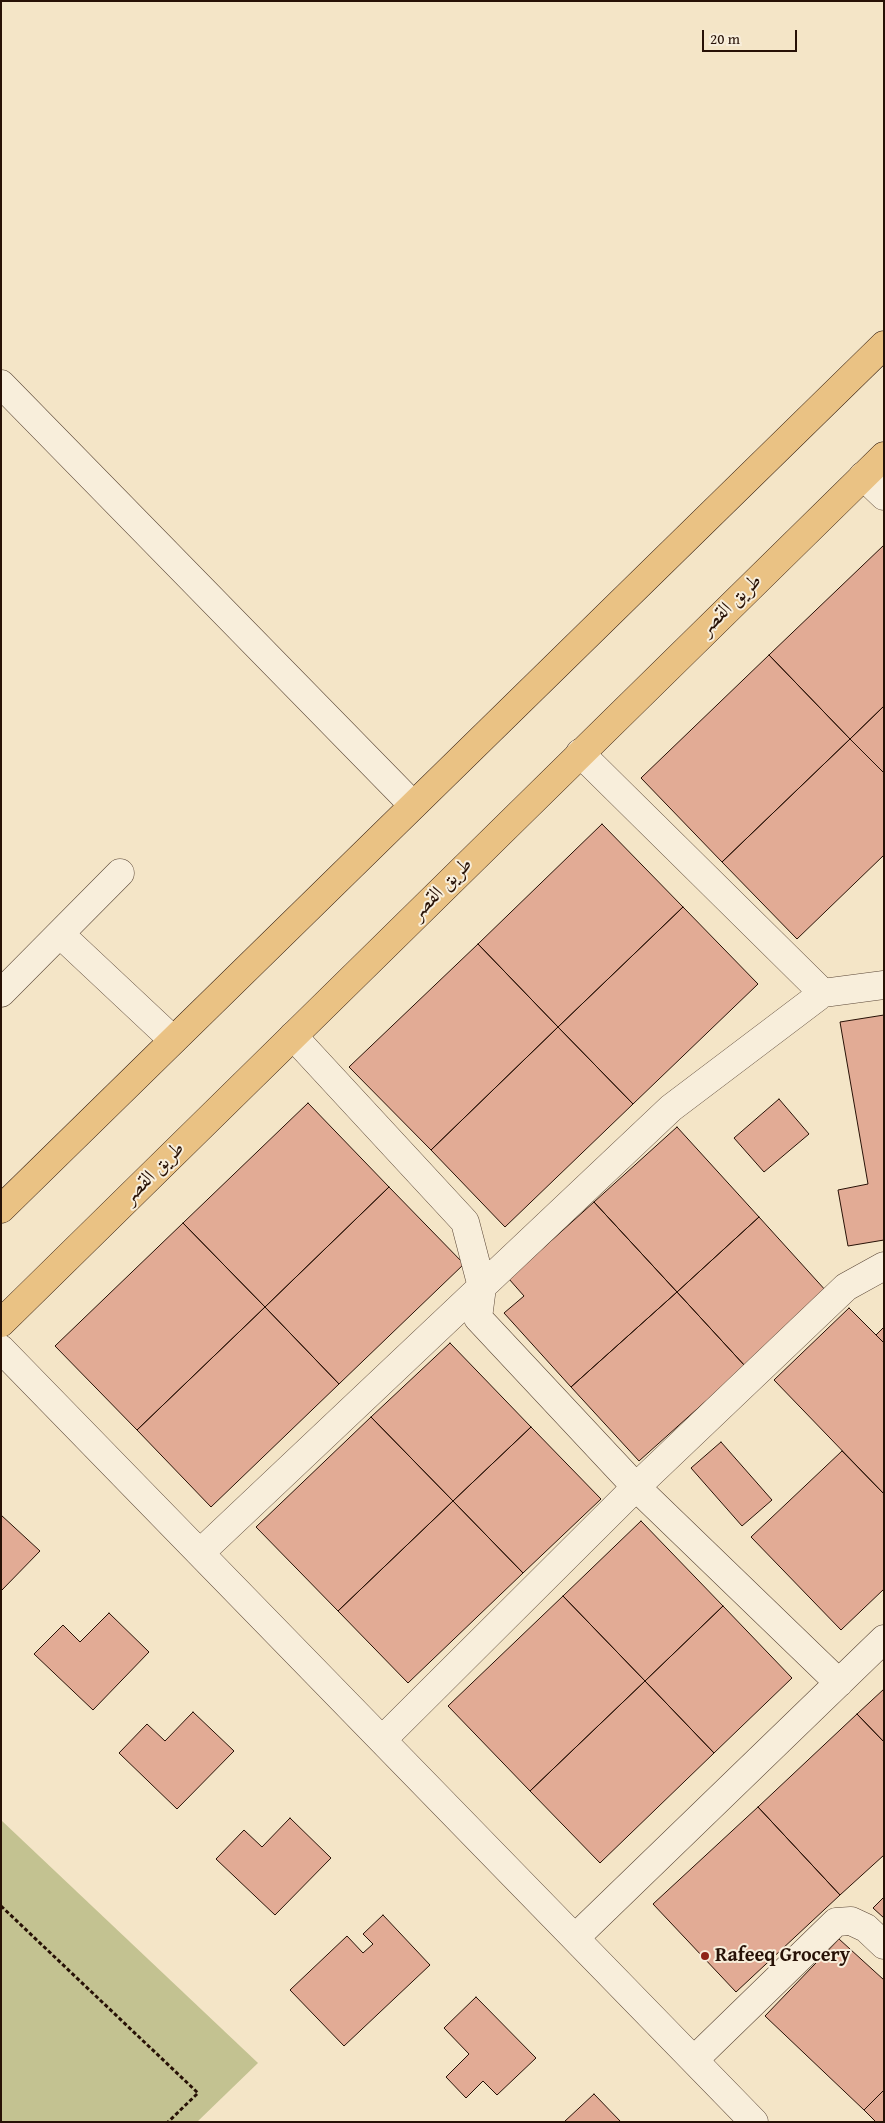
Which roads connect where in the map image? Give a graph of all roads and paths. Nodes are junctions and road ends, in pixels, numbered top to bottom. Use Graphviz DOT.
graph roads {
  1 [pos="884,345"];
  2 [pos="1,384"];
  3 [pos="884,456"];
  4 [pos="863,476"];
  5 [pos="884,496"];
  6 [pos="580,753"];
  7 [pos="413,805"];
  8 [pos="120,873"];
  9 [pos="60,934"];
  10 [pos="884,985"];
  11 [pos="1,993"];
  12 [pos="823,994"];
  13 [pos="293,1036"];
  14 [pos="173,1040"];
  15 [pos="1,1209"];
  16 [pos="884,1266"];
  17 [pos="482,1287"];
  18 [pos="1,1323"];
  19 [pos="1,1349"];
  20 [pos="636,1487"];
  21 [pos="200,1553"];
  22 [pos="884,1639"];
  23 [pos="839,1683"];
  24 [pos="382,1740"];
  25 [pos="1,1906"];
  26 [pos="575,1938"];
  27 [pos="884,1945"];
  28 [pos="694,2060"];
  29 [pos="168,2122"];
  30 [pos="754,2122"];
  1 -- 7 [label="main road"];
  2 -- 7 [label="street"];
  3 -- 4 [label="main road, طريق القصر"];
  4 -- 5 [label="street"];
  4 -- 6 [label="main road, طريق القصر"];
  6 -- 12 [label="street"];
  6 -- 13 [label="main road, طريق القصر"];
  7 -- 14 [label="main road"];
  8 -- 9 [label="street"];
  9 -- 11 [label="street"];
  9 -- 14 [label="street"];
  10 -- 12 [label="street"];
  12 -- 17 [label="street"];
  13 -- 17 [label="street"];
  13 -- 18 [label="main road, طريق القصر"];
  14 -- 15 [label="main road"];
  16 -- 20 [label="street"];
  17 -- 20 [label="street"];
  17 -- 21 [label="street"];
  19 -- 21 [label="street"];
  20 -- 23 [label="street"];
  20 -- 24 [label="street"];
  21 -- 24 [label="street"];
  22 -- 23 [label="street"];
  23 -- 26 [label="street"];
  24 -- 26 [label="street"];
  25 -- 29 [label="path"];
  26 -- 28 [label="street"];
  27 -- 28 [label="street"];
  28 -- 30 [label="street"];
}
